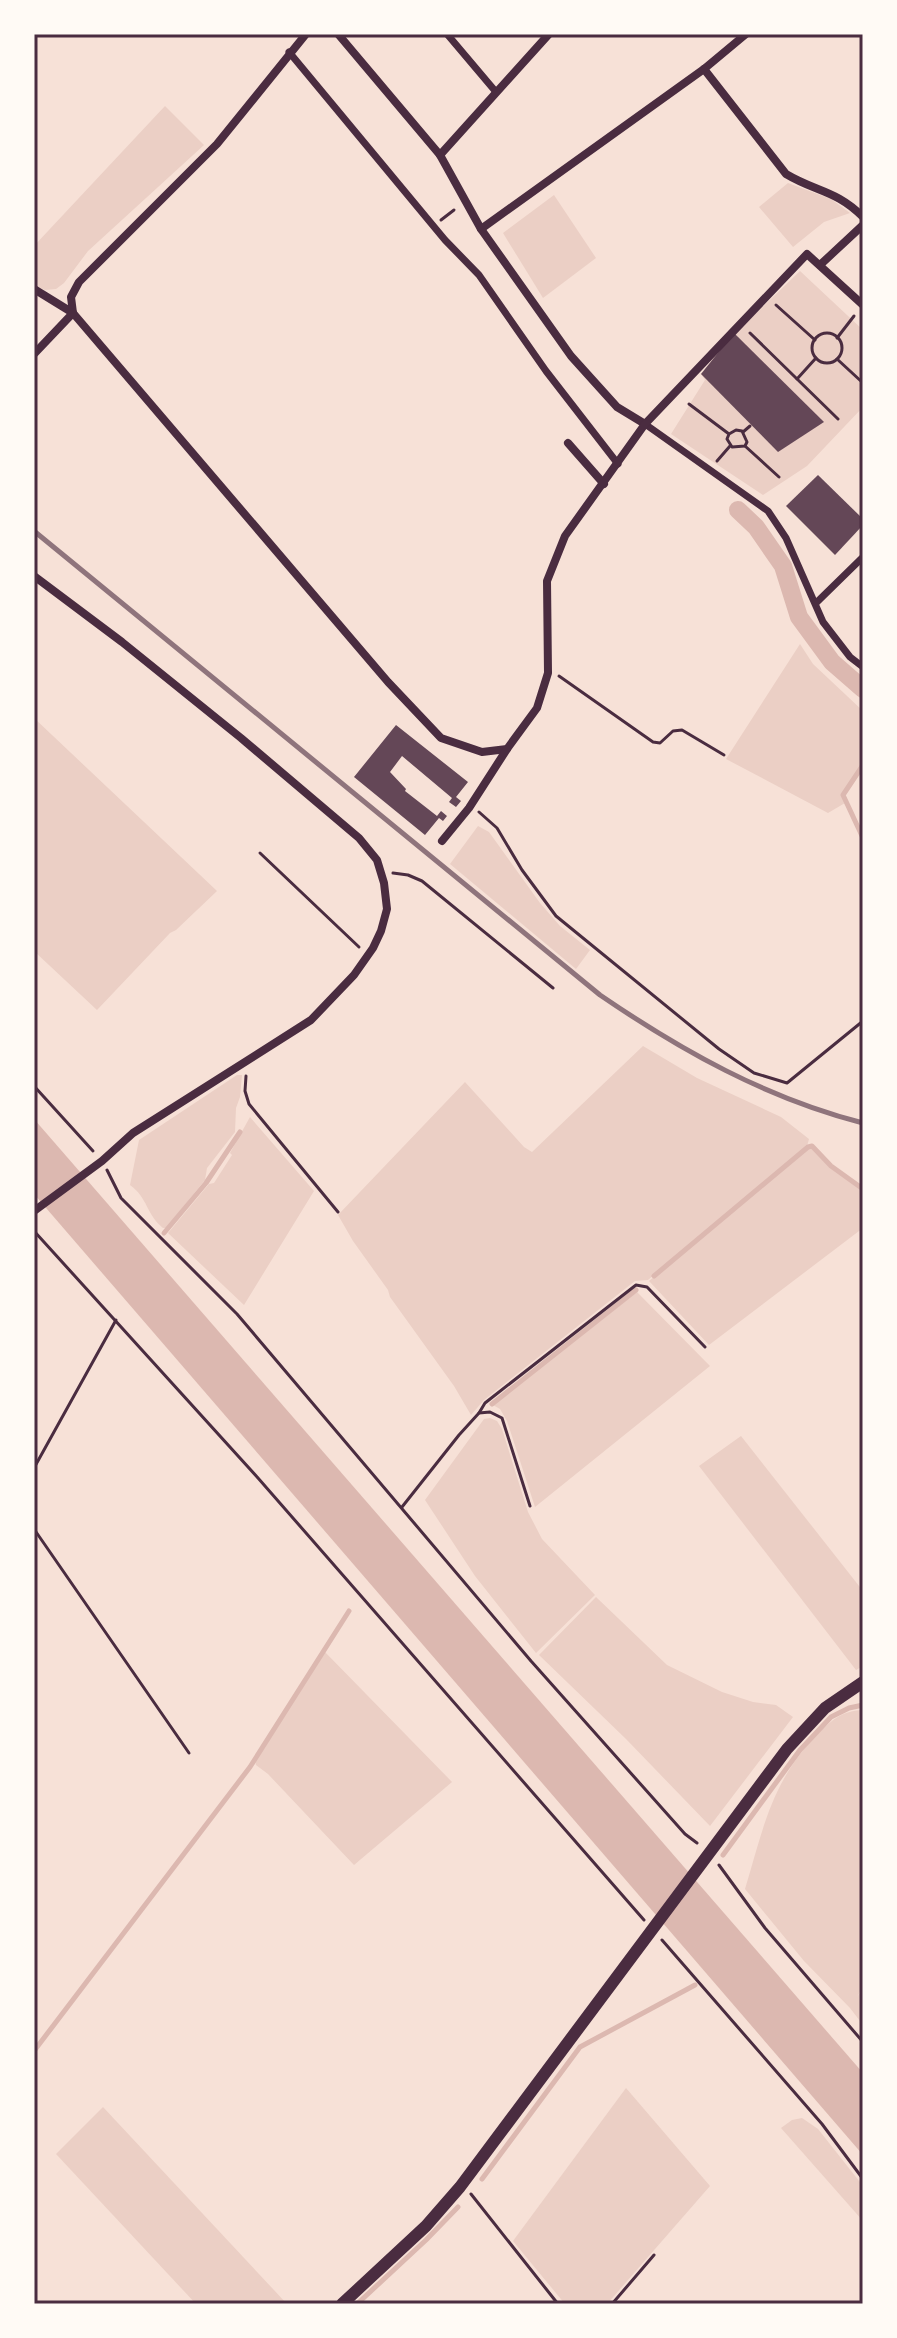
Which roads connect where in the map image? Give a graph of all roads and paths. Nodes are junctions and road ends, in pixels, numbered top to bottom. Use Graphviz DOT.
graph roads {
  1 [pos="306,34"];
  2 [pos="338,34"];
  3 [pos="447,34"];
  4 [pos="549,34"];
  5 [pos="746,34"];
  6 [pos="289,52"];
  7 [pos="704,69"];
  8 [pos="496,92"];
  9 [pos="440,155"];
  10 [pos="454,210"];
  11 [pos="863,217"];
  12 [pos="438,222"];
  13 [pos="863,225"];
  14 [pos="481,229"];
  15 [pos="820,265"];
  16 [pos="34,289"];
  17 [pos="768,299"];
  18 [pos="863,305"];
  19 [pos="846,309"];
  20 [pos="73,313"];
  21 [pos="750,333"];
  22 [pos="837,338"];
  23 [pos="815,340"];
  24 [pos="34,354"];
  25 [pos="816,358"];
  26 [pos="837,359"];
  27 [pos="796,380"];
  28 [pos="863,383"];
  29 [pos="689,404"];
  30 [pos="838,419"];
  31 [pos="645,424"];
  32 [pos="750,426"];
  33 [pos="743,432"];
  34 [pos="729,434"];
  35 [pos="568,443"];
  36 [pos="730,446"];
  37 [pos="745,446"];
  38 [pos="715,463"];
  39 [pos="618,464"];
  40 [pos="779,477"];
  41 [pos="604,484"];
  42 [pos="863,557"];
  43 [pos="34,576"];
  44 [pos="816,603"];
  45 [pos="863,667"];
  46 [pos="548,673"];
  47 [pos="507,749"];
  48 [pos="724,755"];
  49 [pos="469,808"];
  50 [pos="442,841"];
  51 [pos="260,853"];
  52 [pos="381,874"];
  53 [pos="368,955"];
  54 [pos="553,988"];
  55 [pos="863,1021"];
  56 [pos="248,1061"];
  57 [pos="34,1086"];
  58 [pos="102,1161"];
  59 [pos="34,1211"];
  60 [pos="338,1212"];
  61 [pos="34,1231"];
  62 [pos="116,1320"];
  63 [pos="705,1347"];
  64 [pos="479,1413"];
  65 [pos="34,1468"];
  66 [pos="530,1506"];
  67 [pos="402,1507"];
  68 [pos="34,1529"];
  69 [pos="863,1682"];
  70 [pos="189,1753"];
  71 [pos="709,1851"];
  72 [pos="653,1930"];
  73 [pos="863,2042"];
  74 [pos="863,2179"];
  75 [pos="460,2187"];
  76 [pos="654,2255"];
  77 [pos="342,2304"];
  78 [pos="558,2304"];
  79 [pos="612,2304"];
  1 -- 6 [label="street"];
  2 -- 9 [label="street"];
  3 -- 8 [label="street"];
  4 -- 8 [label="street"];
  5 -- 7 [label="street"];
  6 -- 20 [label="street"];
  6 -- 39 [label="street"];
  7 -- 11 [label="street"];
  7 -- 14 [label="street"];
  8 -- 9 [label="street"];
  9 -- 14 [label="street"];
  10 -- 12 [label="path"];
  13 -- 15 [label="street"];
  14 -- 31 [label="street"];
  15 -- 18 [label="street"];
  15 -- 31 [label="street"];
  16 -- 20 [label="street"];
  17 -- 23 [label="path"];
  19 -- 22 [label="path"];
  20 -- 24 [label="street"];
  20 -- 47 [label="street"];
  21 -- 27 [label="path"];
  22 -- 23 [label="path"];
  22 -- 26 [label="path"];
  23 -- 25 [label="path"];
  25 -- 26 [label="path"];
  25 -- 27 [label="path"];
  26 -- 28 [label="path"];
  27 -- 30 [label="path"];
  29 -- 34 [label="path"];
  31 -- 39 [label="street"];
  31 -- 44 [label="street"];
  32 -- 33 [label="path"];
  33 -- 34 [label="path"];
  33 -- 37 [label="path"];
  34 -- 36 [label="path"];
  35 -- 41 [label="street"];
  36 -- 37 [label="path"];
  36 -- 38 [label="path"];
  37 -- 40 [label="path"];
  39 -- 41 [label="street"];
  41 -- 46 [label="street"];
  42 -- 44 [label="street"];
  43 -- 52 [label="street"];
  44 -- 45 [label="street"];
  46 -- 47 [label="street"];
  46 -- 48 [label="path"];
  47 -- 49 [label="street"];
  49 -- 50 [label="street"];
  49 -- 55 [label="path"];
  51 -- 53 [label="path"];
  52 -- 53 [label="street"];
  52 -- 54 [label="path"];
  53 -- 56 [label="street"];
  56 -- 58 [label="street"];
  56 -- 60 [label="path"];
  57 -- 58 [label="path"];
  58 -- 59 [label="street"];
  58 -- 67 [label="path"];
  61 -- 62 [label="path"];
  62 -- 65 [label="path"];
  62 -- 72 [label="path"];
  63 -- 64 [label="path"];
  64 -- 66 [label="path"];
  64 -- 67 [label="path"];
  67 -- 71 [label="path"];
  68 -- 70 [label="path"];
  69 -- 71 [label="street"];
  71 -- 72 [label="street"];
  71 -- 73 [label="path"];
  72 -- 74 [label="path"];
  72 -- 75 [label="street"];
  75 -- 77 [label="street"];
  75 -- 78 [label="path"];
  76 -- 79 [label="path"];
}
